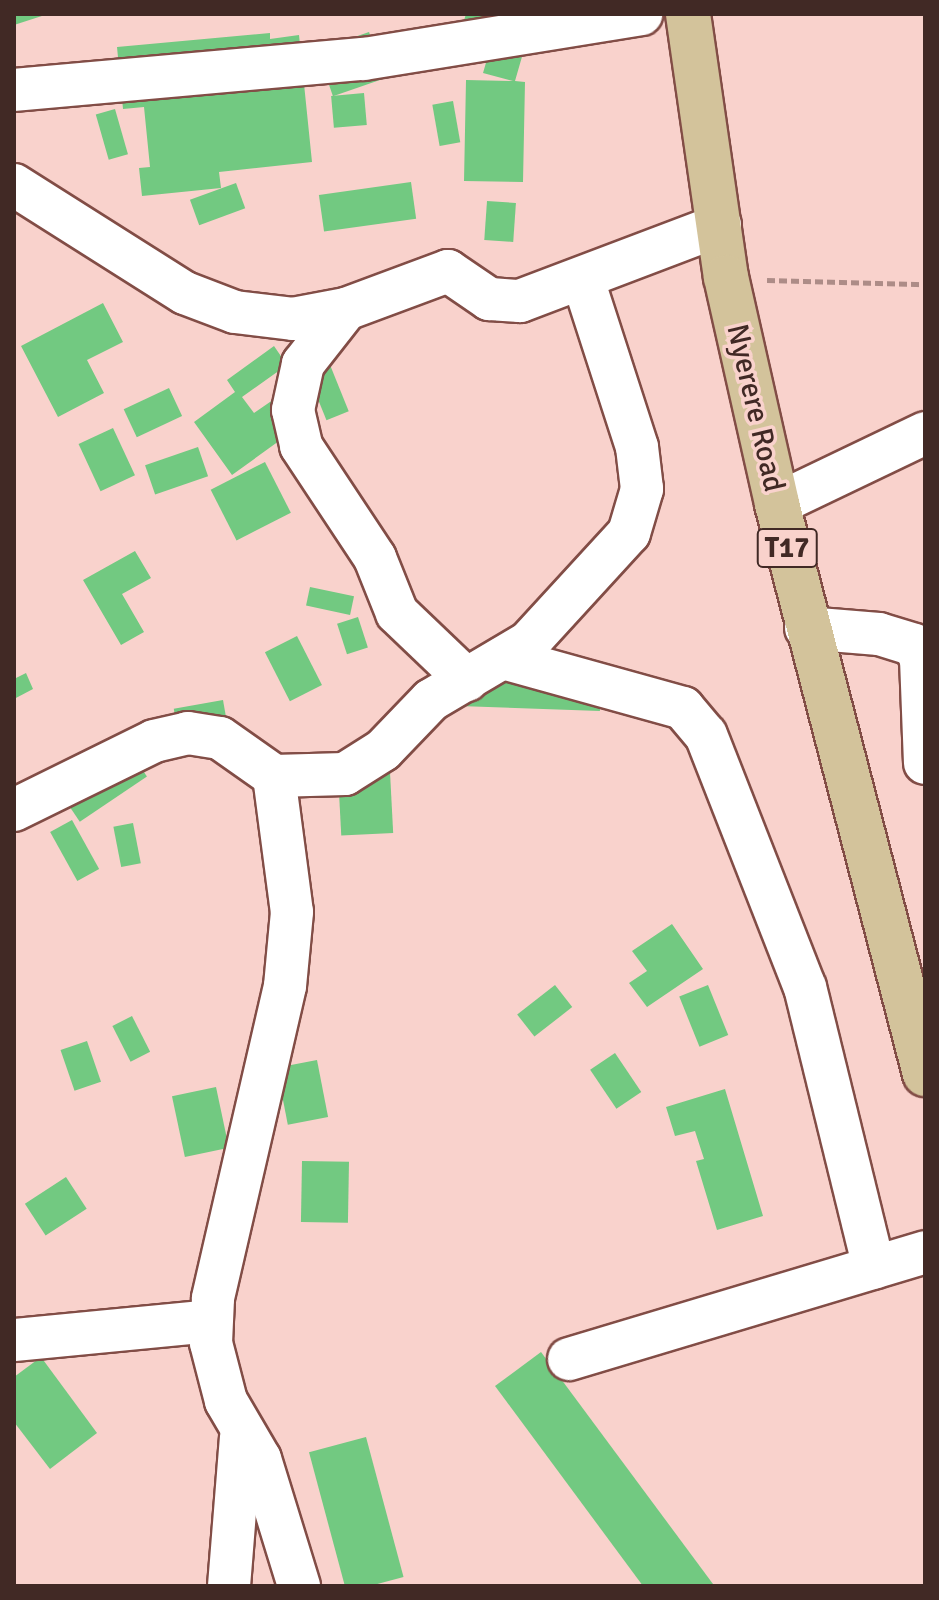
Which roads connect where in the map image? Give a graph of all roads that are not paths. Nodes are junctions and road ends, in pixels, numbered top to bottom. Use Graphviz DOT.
graph roads {
  1 [pos="641,14"];
  2 [pos="688,14"];
  3 [pos="14,90"];
  4 [pos="14,185"];
  5 [pos="720,225"];
  6 [pos="583,280"];
  7 [pos="346,309"];
  8 [pos="925,433"];
  9 [pos="777,504"];
  10 [pos="806,628"];
  11 [pos="503,658"];
  12 [pos="467,680"];
  13 [pos="925,763"];
  14 [pos="274,776"];
  15 [pos="14,810"];
  16 [pos="925,1074"];
  17 [pos="925,1252"];
  18 [pos="874,1268"];
  19 [pos="210,1321"];
  20 [pos="14,1340"];
  21 [pos="569,1359"];
  22 [pos="241,1424"];
  23 [pos="229,1586"];
  24 [pos="299,1586"];
  1 -- 3 [label="street"];
  2 -- 5 [label="main road, Nyerere Road / T17"];
  4 -- 7 [label="street"];
  5 -- 6 [label="street"];
  5 -- 9 [label="main road, Nyerere Road / T17"];
  6 -- 7 [label="street"];
  6 -- 11 [label="street"];
  7 -- 12 [label="street"];
  8 -- 9 [label="street"];
  9 -- 10 [label="main road, Nyerere Road / T17"];
  10 -- 13 [label="street"];
  10 -- 16 [label="main road, Nyerere Road / T17"];
  11 -- 12 [label="street"];
  11 -- 18 [label="street"];
  12 -- 14 [label="street"];
  14 -- 15 [label="street"];
  14 -- 19 [label="street"];
  17 -- 18 [label="street"];
  18 -- 21 [label="street"];
  19 -- 20 [label="street"];
  19 -- 22 [label="street"];
  22 -- 23 [label="street"];
  22 -- 24 [label="street"];
}
